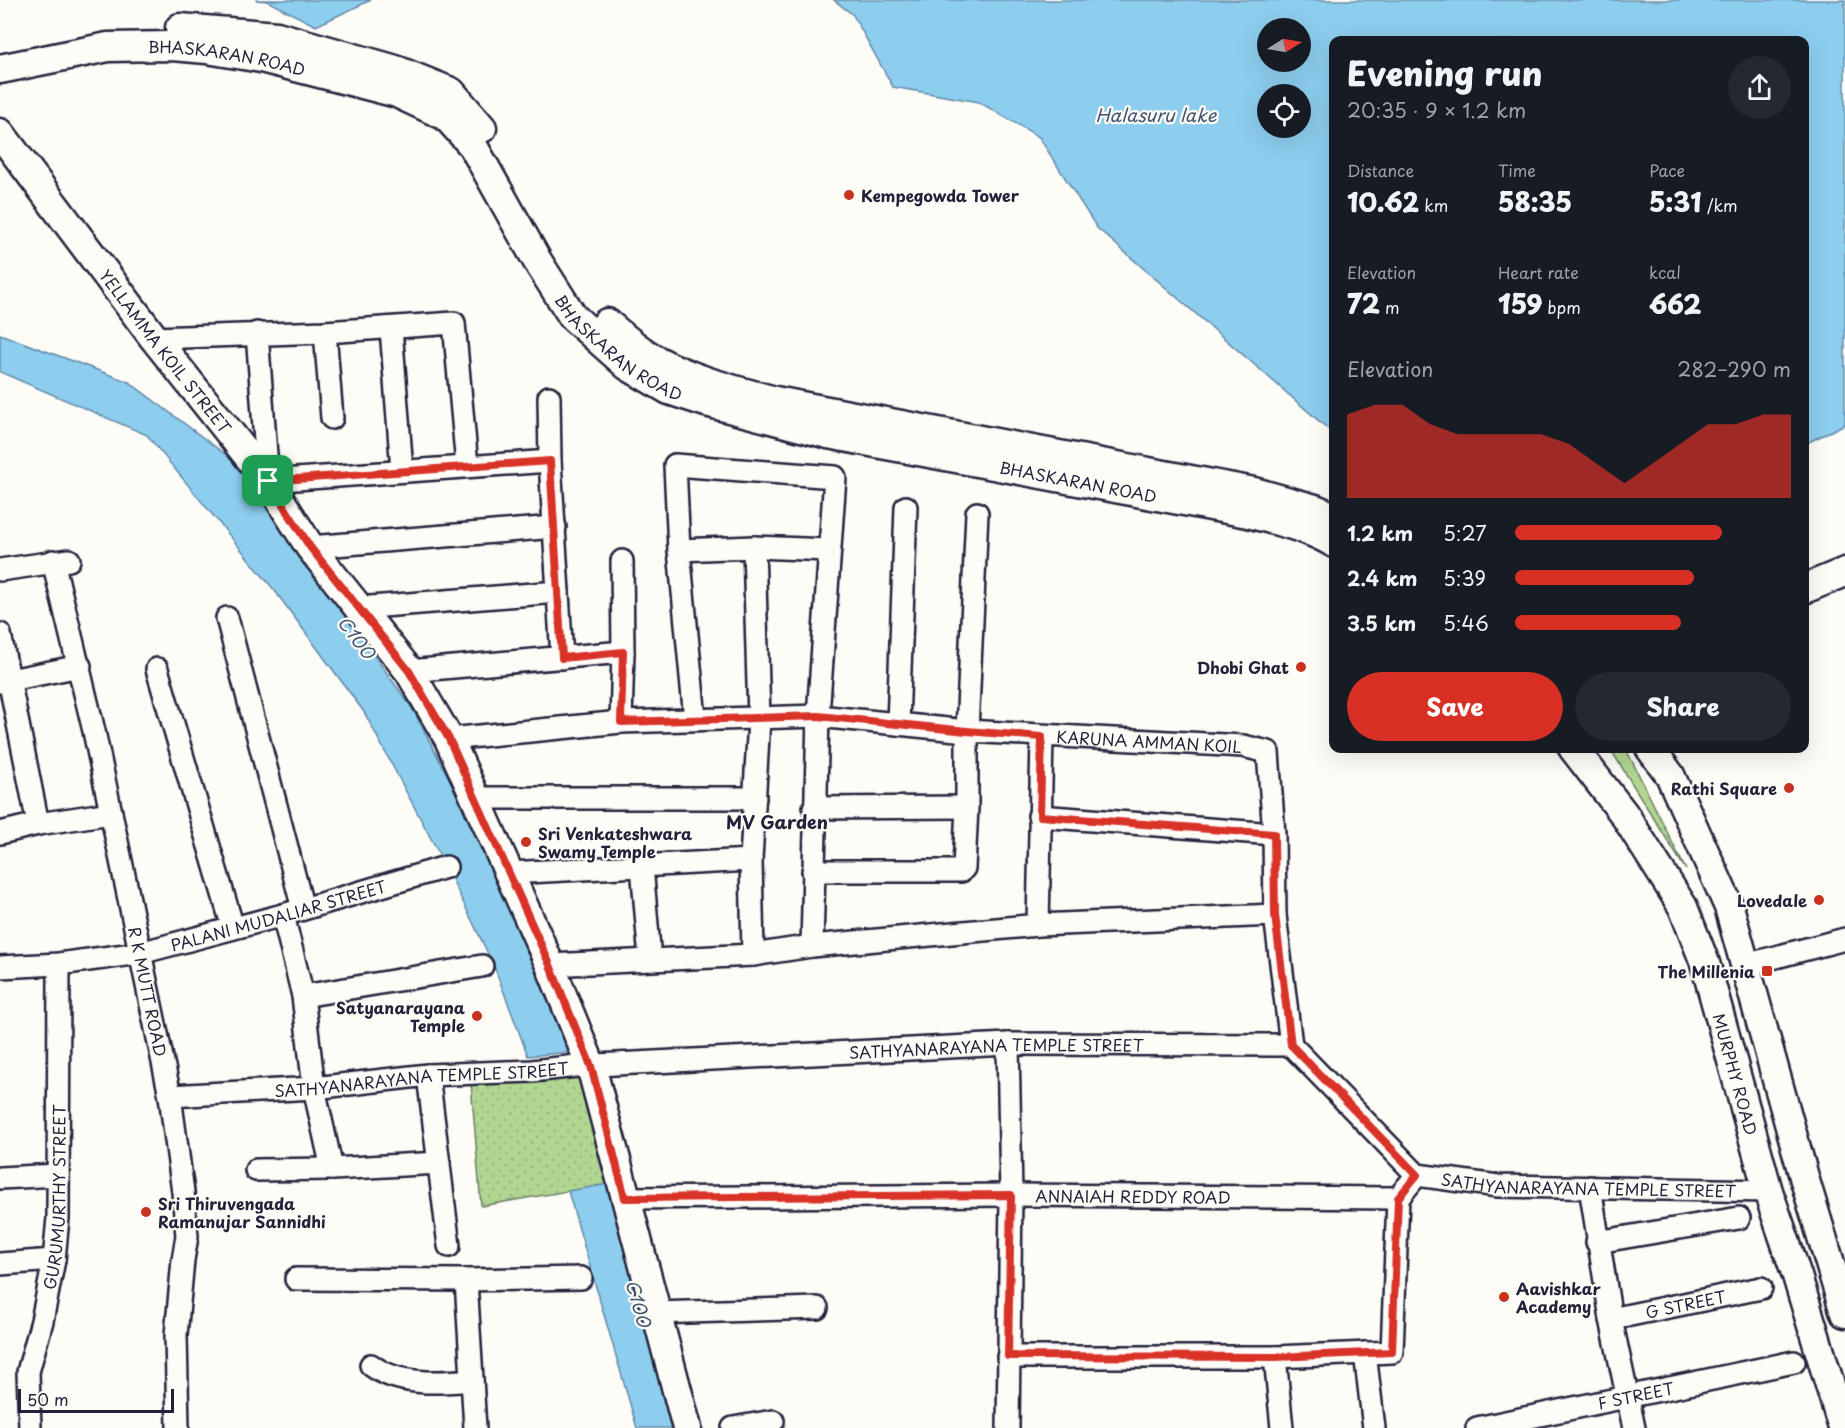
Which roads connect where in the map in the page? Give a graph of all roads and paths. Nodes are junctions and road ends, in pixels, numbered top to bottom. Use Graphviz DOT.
graph roads {
  1 [pos="0,51"];
  2 [pos="0,69"];
  3 [pos="399,82"];
  4 [pos="0,133"];
  5 [pos="391,328"];
  6 [pos="325,332"];
  7 [pos="257,333"];
  8 [pos="154,338"];
  9 [pos="549,397"];
  10 [pos="332,418"];
  11 [pos="550,461"];
  12 [pos="467,466"];
  13 [pos="402,471"];
  14 [pos="268,481"];
  15 [pos="906,507"];
  16 [pos="977,513"];
  17 [pos="1329,515"];
  18 [pos="555,527"];
  19 [pos="1329,540"];
  20 [pos="310,547"];
  21 [pos="754,547"];
  22 [pos="679,550"];
  23 [pos="829,550"];
  24 [pos="622,561"];
  25 [pos="0,570"];
  26 [pos="1845,572"];
  27 [pos="1809,587"];
  28 [pos="558,592"];
  29 [pos="358,608"];
  30 [pos="227,618"];
  31 [pos="0,634"];
  32 [pos="623,652"];
  33 [pos="562,658"];
  34 [pos="80,666"];
  35 [pos="157,669"];
  36 [pos="409,671"];
  37 [pos="5,681"];
  38 [pos="818,716"];
  39 [pos="695,719"];
  40 [pos="759,719"];
  41 [pos="621,722"];
  42 [pos="897,724"];
  43 [pos="967,731"];
  44 [pos="1042,737"];
  45 [pos="449,739"];
  46 [pos="1577,753"];
  47 [pos="1654,753"];
  48 [pos="1663,753"];
  49 [pos="1670,776"];
  50 [pos="476,798"];
  51 [pos="755,798"];
  52 [pos="967,807"];
  53 [pos="814,808"];
  54 [pos="111,813"];
  55 [pos="1040,816"];
  56 [pos="38,824"];
  57 [pos="0,833"];
  58 [pos="1274,834"];
  59 [pos="751,860"];
  60 [pos="642,866"];
  61 [pos="446,867"];
  62 [pos="813,871"];
  63 [pos="509,873"];
  64 [pos="293,912"];
  65 [pos="1275,915"];
  66 [pos="1038,925"];
  67 [pos="233,928"];
  68 [pos="1845,939"];
  69 [pos="812,946"];
  70 [pos="140,952"];
  71 [pos="753,955"];
  72 [pos="650,960"];
  73 [pos="59,963"];
  74 [pos="1745,964"];
  75 [pos="550,965"];
  76 [pos="482,966"];
  77 [pos="0,967"];
  78 [pos="303,996"];
  79 [pos="1008,1044"];
  80 [pos="1291,1045"];
  81 [pos="584,1066"];
  82 [pos="428,1075"];
  83 [pos="314,1088"];
  84 [pos="170,1096"];
  85 [pos="439,1163"];
  86 [pos="332,1169"];
  87 [pos="256,1170"];
  88 [pos="58,1174"];
  89 [pos="1417,1175"];
  90 [pos="0,1178"];
  91 [pos="1590,1187"];
  92 [pos="1768,1191"];
  93 [pos="1011,1195"];
  94 [pos="625,1198"];
  95 [pos="1398,1198"];
  96 [pos="1739,1218"];
  97 [pos="1597,1242"];
  98 [pos="449,1246"];
  99 [pos="54,1260"];
  100 [pos="0,1264"];
  101 [pos="581,1278"];
  102 [pos="296,1279"];
  103 [pos="466,1280"];
  104 [pos="1761,1288"];
  105 [pos="817,1308"];
  106 [pos="655,1313"];
  107 [pos="1845,1313"];
  108 [pos="1611,1320"];
  109 [pos="1365,1353"];
  110 [pos="1008,1356"];
  111 [pos="1275,1357"];
  112 [pos="1794,1362"];
  113 [pos="370,1365"];
  114 [pos="472,1380"];
  115 [pos="1626,1397"];
  116 [pos="773,1421"];
  117 [pos="30,1428"];
  118 [pos="178,1428"];
  119 [pos="475,1428"];
  120 [pos="687,1428"];
  121 [pos="734,1428"];
  122 [pos="1008,1428"];
  123 [pos="1282,1428"];
  124 [pos="1374,1428"];
  125 [pos="1477,1428"];
  126 [pos="1634,1428"];
  127 [pos="1843,1428"];
  1 -- 3 [label="main road, BHASKARAN ROAD"];
  2 -- 3 [label="main road, BHASKARAN ROAD"];
  3 -- 17 [label="main road, BHASKARAN ROAD"];
  3 -- 19 [label="main road, BHASKARAN ROAD"];
  4 -- 8 [label="main road, YELLAMMA KOIL STREET"];
  5 -- 6 [label="street"];
  5 -- 12 [label="street"];
  5 -- 13 [label="street"];
  6 -- 7 [label="street"];
  6 -- 10 [label="street"];
  7 -- 8 [label="street"];
  7 -- 14 [label="street"];
  8 -- 14 [label="main road, YELLAMMA KOIL STREET"];
  9 -- 11 [label="street"];
  11 -- 12 [label="street"];
  11 -- 18 [label="street"];
  12 -- 13 [label="street"];
  13 -- 14 [label="street"];
  14 -- 20 [label="main road, YELLAMMA KOIL STREET"];
  15 -- 42 [label="street"];
  16 -- 43 [label="street"];
  18 -- 20 [label="street"];
  18 -- 28 [label="street"];
  20 -- 29 [label="main road, YELLAMMA KOIL STREET"];
  21 -- 22 [label="street"];
  21 -- 23 [label="street"];
  21 -- 40 [label="street"];
  22 -- 23 [label="street"];
  22 -- 39 [label="street"];
  23 -- 38 [label="street"];
  24 -- 32 [label="street"];
  25 -- 34 [label="street, R K MUTT ROAD"];
  26 -- 27 [label="main road"];
  28 -- 29 [label="street"];
  28 -- 33 [label="street"];
  29 -- 36 [label="main road, YELLAMMA KOIL STREET"];
  30 -- 64 [label="street"];
  31 -- 37 [label="street"];
  32 -- 33 [label="street"];
  32 -- 41 [label="street"];
  33 -- 36 [label="street"];
  34 -- 37 [label="street"];
  34 -- 54 [label="street, R K MUTT ROAD"];
  35 -- 67 [label="street"];
  36 -- 45 [label="main road, YELLAMMA KOIL STREET"];
  37 -- 56 [label="street"];
  38 -- 40 [label="street, KARUNA AMMAN KOIL"];
  38 -- 42 [label="street, KARUNA AMMAN KOIL"];
  38 -- 53 [label="street"];
  39 -- 40 [label="street, KARUNA AMMAN KOIL"];
  39 -- 41 [label="street, KARUNA AMMAN KOIL"];
  40 -- 51 [label="street"];
  41 -- 45 [label="street, KARUNA AMMAN KOIL"];
  42 -- 43 [label="street, KARUNA AMMAN KOIL"];
  43 -- 44 [label="street, KARUNA AMMAN KOIL"];
  43 -- 52 [label="street"];
  44 -- 55 [label="street"];
  44 -- 58 [label="street, KARUNA AMMAN KOIL"];
  45 -- 50 [label="main road, YELLAMMA KOIL STREET"];
  46 -- 92 [label="main road, MURPHY ROAD"];
  47 -- 49 [label="main road"];
  48 -- 49 [label="main road"];
  49 -- 74 [label="main road"];
  50 -- 51 [label="street"];
  50 -- 63 [label="main road, YELLAMMA KOIL STREET"];
  51 -- 59 [label="street"];
  52 -- 53 [label="street"];
  52 -- 62 [label="street"];
  53 -- 62 [label="street"];
  54 -- 56 [label="street"];
  54 -- 70 [label="street, R K MUTT ROAD"];
  55 -- 58 [label="street"];
  55 -- 66 [label="street"];
  56 -- 57 [label="street"];
  58 -- 65 [label="street, KARUNA AMMAN KOIL"];
  59 -- 60 [label="street"];
  59 -- 71 [label="street"];
  60 -- 63 [label="street"];
  60 -- 72 [label="street"];
  61 -- 64 [label="street, PALANI MUDALIAR STREET"];
  62 -- 69 [label="street"];
  63 -- 75 [label="main road, YELLAMMA KOIL STREET"];
  64 -- 67 [label="street, PALANI MUDALIAR STREET"];
  64 -- 78 [label="street"];
  65 -- 66 [label="street"];
  65 -- 80 [label="street, KARUNA AMMAN KOIL"];
  66 -- 69 [label="street"];
  67 -- 70 [label="street, PALANI MUDALIAR STREET"];
  68 -- 74 [label="street"];
  69 -- 71 [label="street"];
  70 -- 73 [label="street, PALANI MUDALIAR STREET"];
  70 -- 84 [label="street, R K MUTT ROAD"];
  71 -- 72 [label="street"];
  72 -- 75 [label="street"];
  73 -- 77 [label="street, PALANI MUDALIAR STREET"];
  73 -- 88 [label="street, GURUMURTHY STREET"];
  74 -- 107 [label="main road"];
  75 -- 81 [label="main road, YELLAMMA KOIL STREET"];
  76 -- 78 [label="street"];
  78 -- 83 [label="street"];
  79 -- 80 [label="street, SATHYANARAYANA TEMPLE STREET"];
  79 -- 81 [label="street, SATHYANARAYANA TEMPLE STREET"];
  79 -- 93 [label="street"];
  80 -- 89 [label="street, SATHYANARAYANA TEMPLE STREET"];
  81 -- 82 [label="street, SATHYANARAYANA TEMPLE STREET"];
  81 -- 94 [label="main road, YELLAMMA KOIL STREET"];
  82 -- 83 [label="street, SATHYANARAYANA TEMPLE STREET"];
  82 -- 85 [label="street"];
  83 -- 84 [label="street, SATHYANARAYANA TEMPLE STREET"];
  83 -- 86 [label="street"];
  84 -- 118 [label="street, R K MUTT ROAD"];
  85 -- 86 [label="street"];
  85 -- 98 [label="street"];
  86 -- 87 [label="street"];
  88 -- 90 [label="street"];
  88 -- 99 [label="street, GURUMURTHY STREET"];
  89 -- 91 [label="street, SATHYANARAYANA TEMPLE STREET"];
  89 -- 95 [label="street"];
  91 -- 92 [label="street, SATHYANARAYANA TEMPLE STREET"];
  91 -- 97 [label="street"];
  92 -- 127 [label="main road, MURPHY ROAD"];
  93 -- 94 [label="street, ANNAIAH REDDY ROAD"];
  93 -- 95 [label="street, ANNAIAH REDDY ROAD"];
  93 -- 110 [label="street"];
  94 -- 106 [label="main road, YELLAMMA KOIL STREET"];
  95 -- 109 [label="street"];
  96 -- 97 [label="street"];
  97 -- 108 [label="street"];
  99 -- 100 [label="street"];
  99 -- 117 [label="street, GURUMURTHY STREET"];
  101 -- 103 [label="street"];
  102 -- 103 [label="street"];
  103 -- 114 [label="street"];
  104 -- 108 [label="street, G STREET"];
  105 -- 106 [label="street"];
  106 -- 120 [label="main road, YELLAMMA KOIL STREET"];
  108 -- 115 [label="street"];
  109 -- 111 [label="street"];
  109 -- 124 [label="street"];
  110 -- 111 [label="street"];
  110 -- 122 [label="street"];
  111 -- 123 [label="street"];
  112 -- 115 [label="street, F STREET"];
  113 -- 114 [label="street"];
  114 -- 119 [label="street"];
  115 -- 125 [label="street, F STREET"];
  115 -- 126 [label="street"];
  116 -- 121 [label="street"];
}
